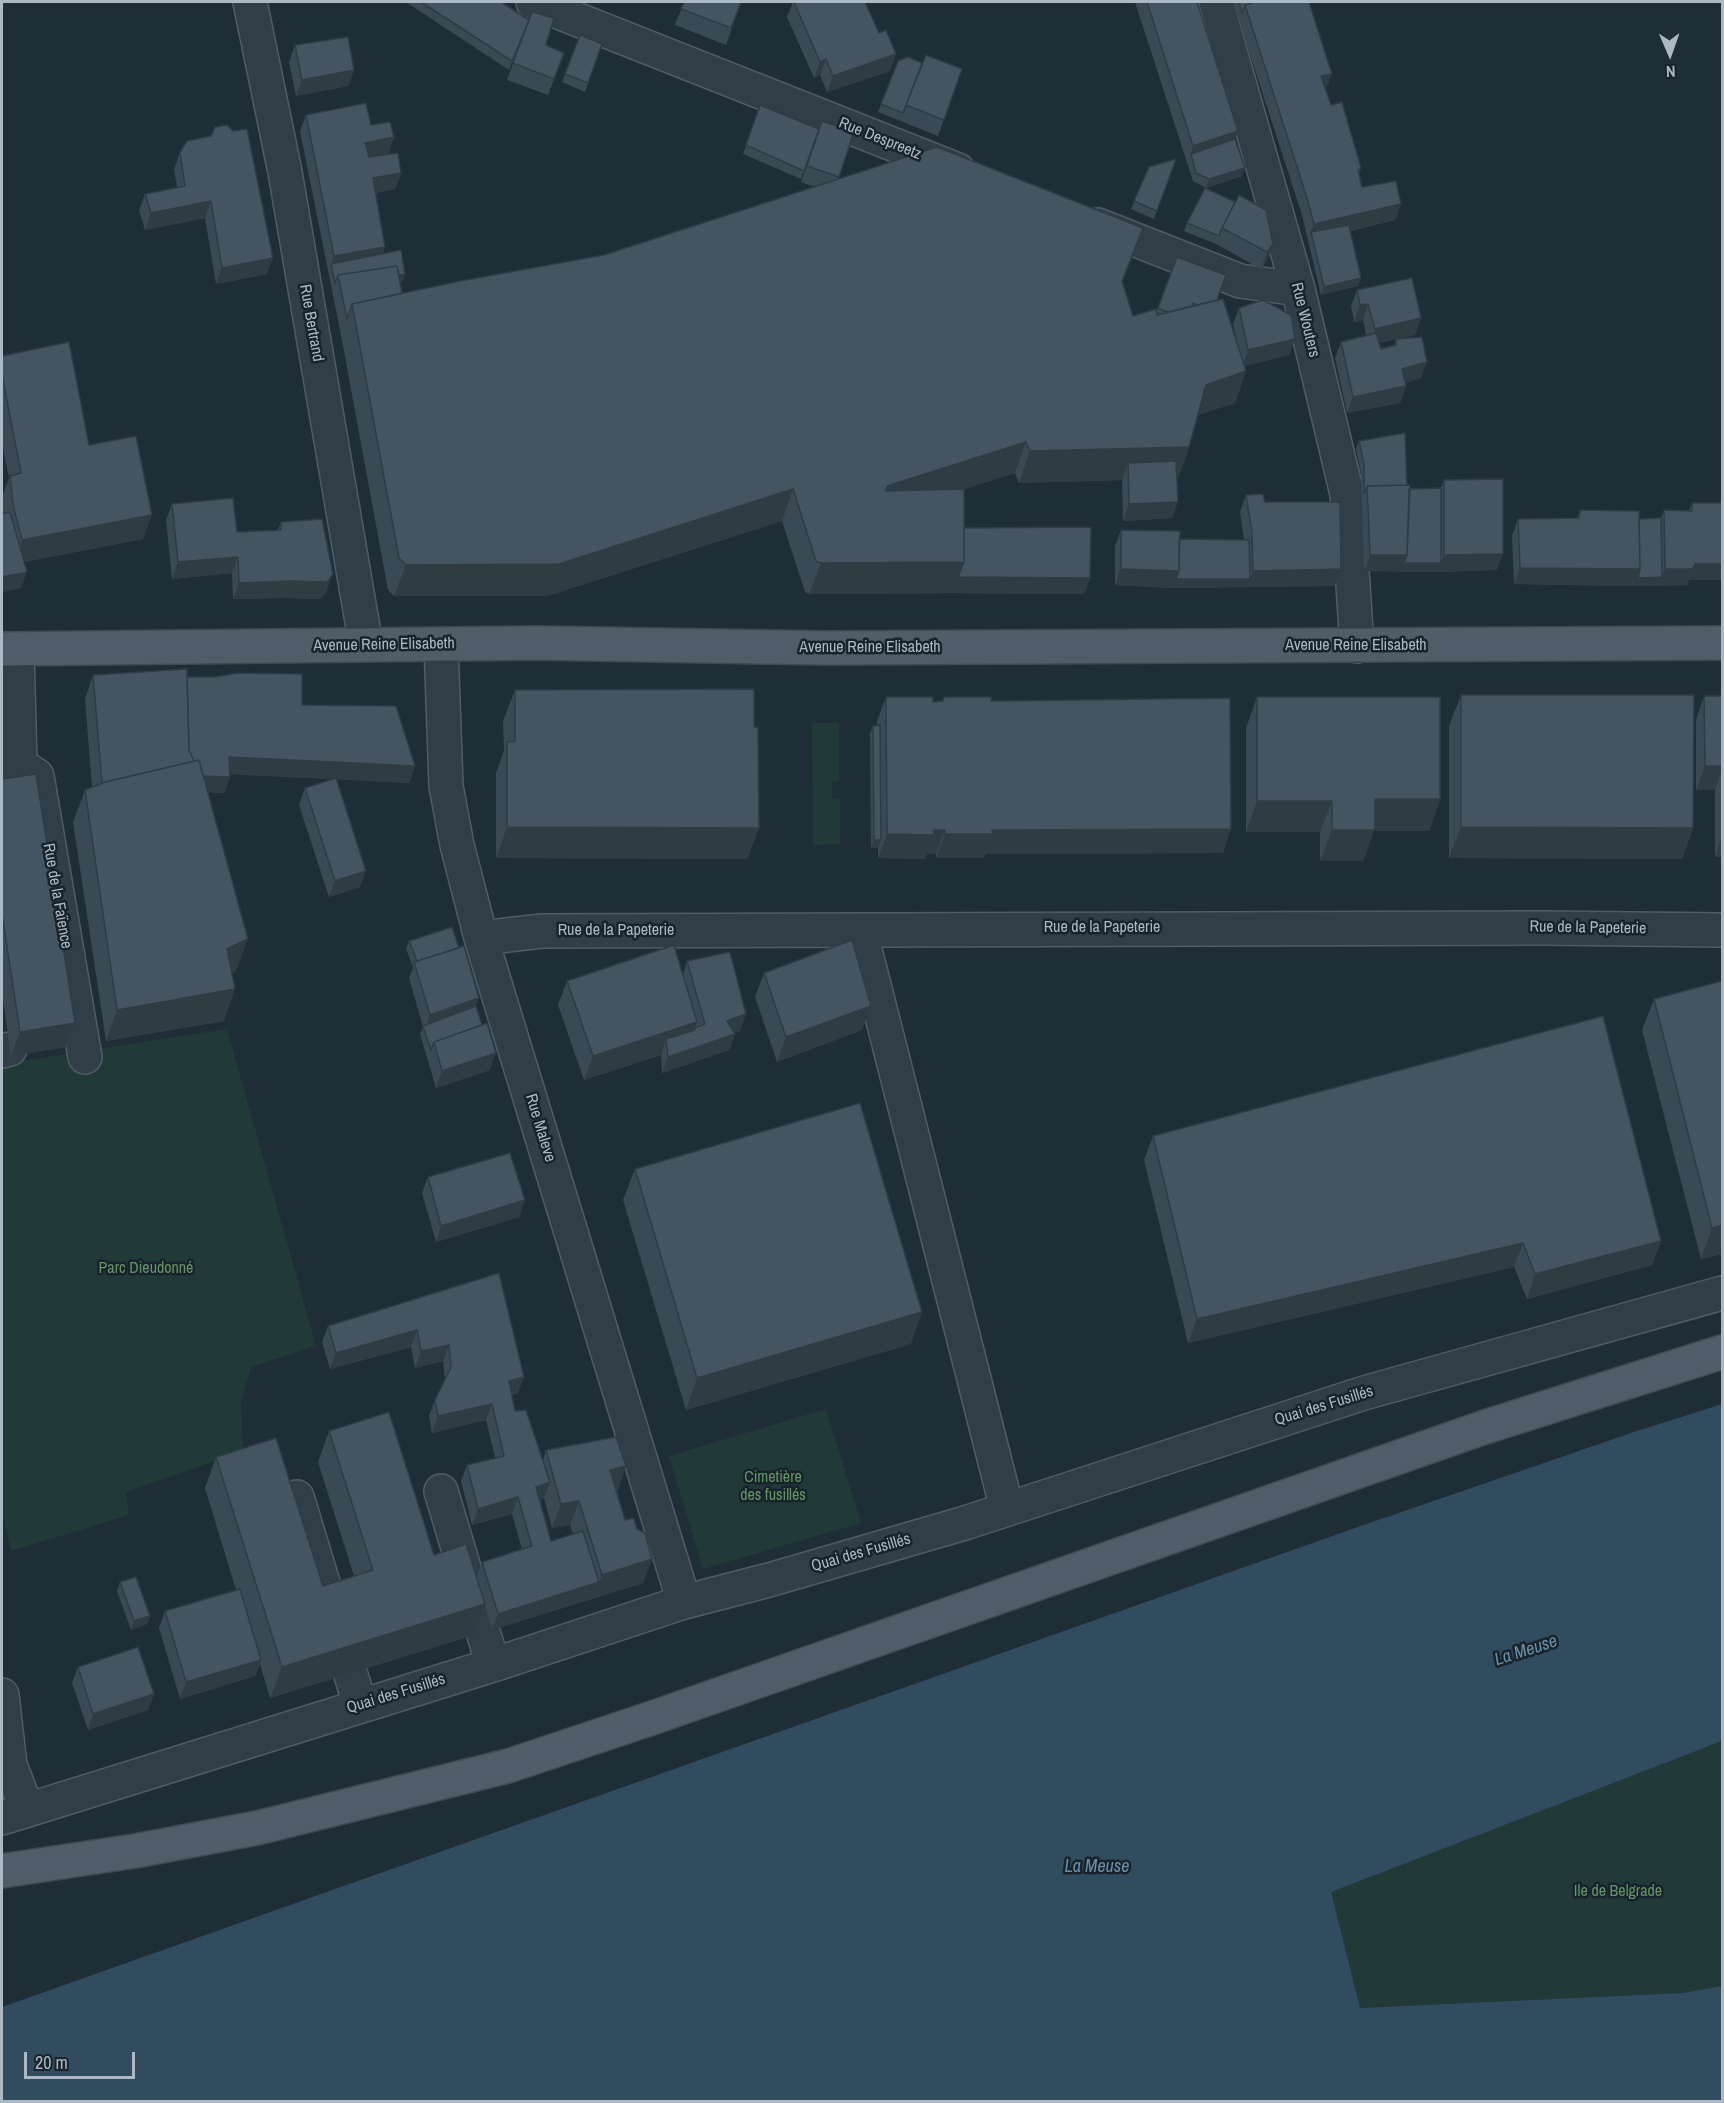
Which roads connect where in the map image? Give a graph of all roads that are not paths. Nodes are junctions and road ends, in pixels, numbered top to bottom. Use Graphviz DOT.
graph roads {
  1 [pos="250,2"];
  2 [pos="533,2"];
  3 [pos="1216,2"];
  4 [pos="984,180"];
  5 [pos="1073,216"];
  6 [pos="1298,289"];
  7 [pos="1722,643"];
  8 [pos="441,644"];
  9 [pos="366,645"];
  10 [pos="1356,646"];
  11 [pos="9,649"];
  12 [pos="11,766"];
  13 [pos="860,930"];
  14 [pos="1722,930"];
  15 [pos="481,938"];
  16 [pos="77,1044"];
  17 [pos="1722,1293"];
  18 [pos="1722,1352"];
  19 [pos="441,1491"];
  20 [pos="297,1497"];
  21 [pos="1007,1509"];
  22 [pos="684,1602"];
  23 [pos="493,1665"];
  24 [pos="2,1695"];
  25 [pos="360,1705"];
  26 [pos="14,1813"];
  27 [pos="2,1871"];
  1 -- 9 [label="street, Rue Bertrand"];
  2 -- 4 [label="street, Rue Despreetz"];
  3 -- 6 [label="street, Rue Wouters"];
  5 -- 6 [label="street"];
  6 -- 10 [label="street, Rue Wouters"];
  7 -- 10 [label="main road, Avenue Reine Elisabeth"];
  8 -- 9 [label="main road, Avenue Reine Elisabeth"];
  8 -- 10 [label="main road, Avenue Reine Elisabeth"];
  8 -- 15 [label="street, Rue Maleve"];
  9 -- 11 [label="main road, Avenue Reine Elisabeth"];
  11 -- 12 [label="street, Avenue Reine Elisabeth"];
  12 -- 16 [label="street, Rue de la Faïence"];
  13 -- 14 [label="street, Rue de la Papeterie"];
  13 -- 15 [label="street, Rue de la Papeterie"];
  13 -- 21 [label="street"];
  15 -- 22 [label="street, Rue Maleve"];
  17 -- 21 [label="street, Quai des Fusillés"];
  18 -- 27 [label="main road"];
  19 -- 23 [label="street"];
  20 -- 25 [label="street"];
  21 -- 22 [label="street, Quai des Fusillés"];
  22 -- 23 [label="street, Quai des Fusillés"];
  23 -- 25 [label="street, Quai des Fusillés"];
  24 -- 26 [label="street"];
  25 -- 26 [label="street, Quai des Fusillés"];
}
